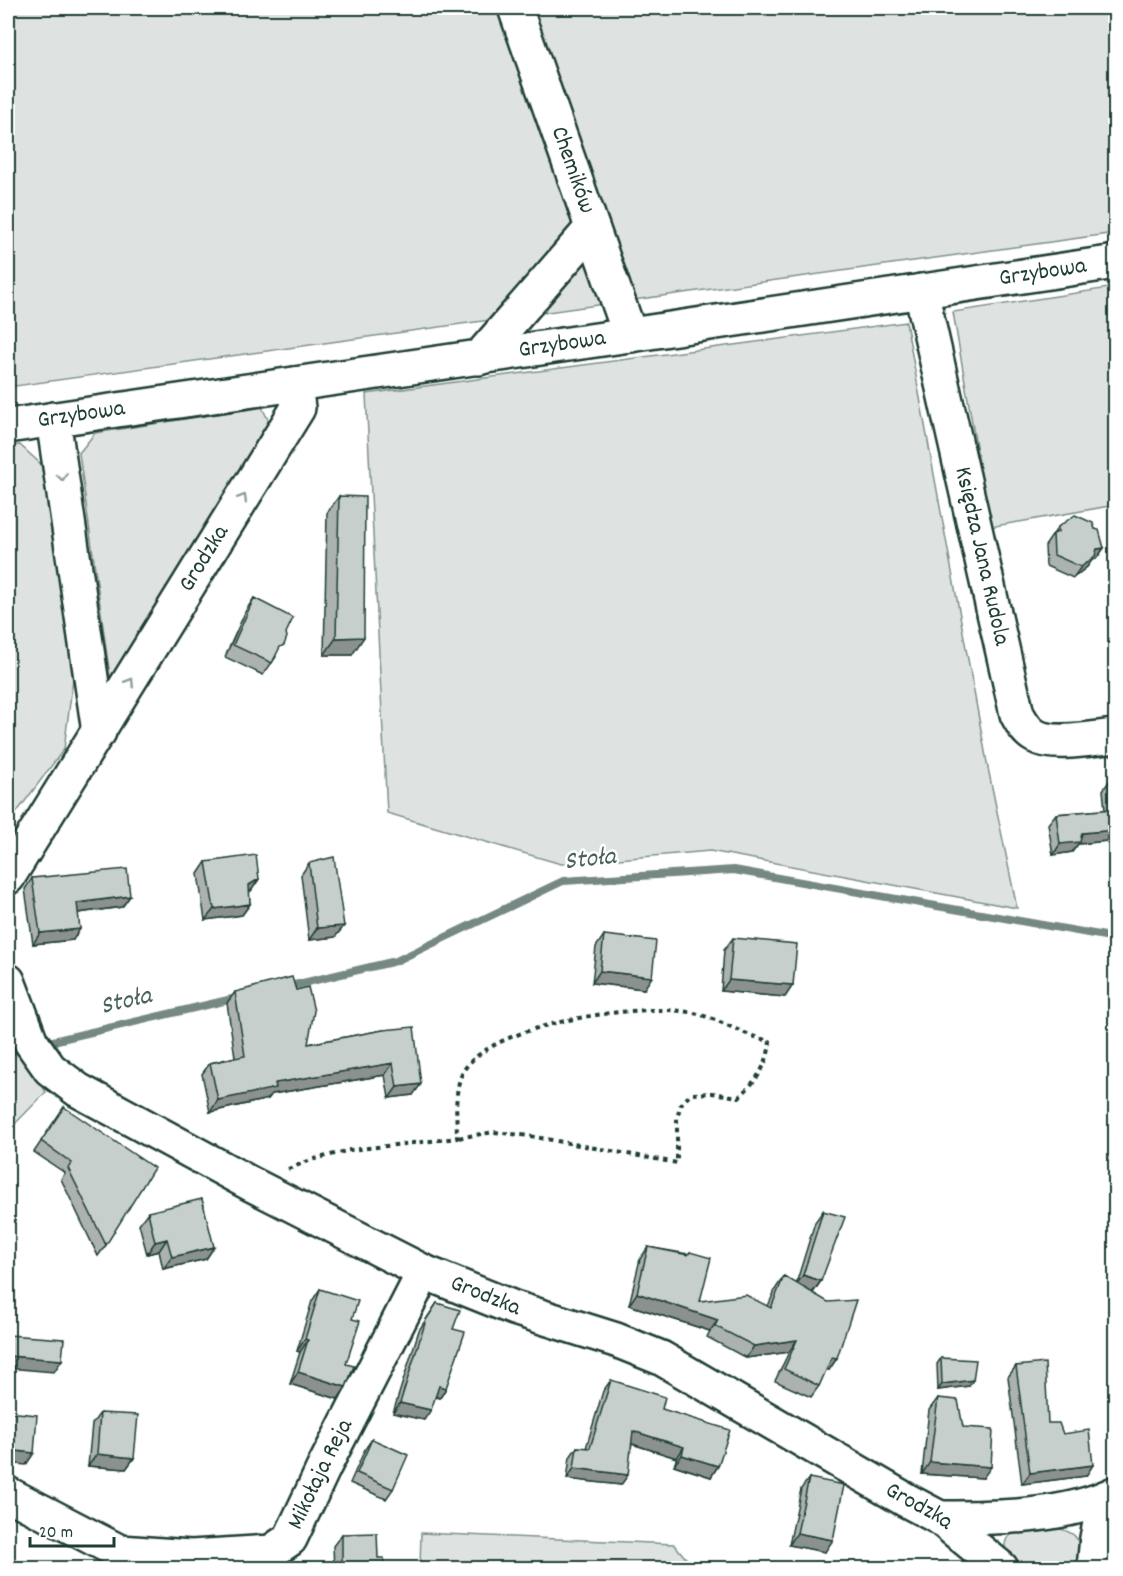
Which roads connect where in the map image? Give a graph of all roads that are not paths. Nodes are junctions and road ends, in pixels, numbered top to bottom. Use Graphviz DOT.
graph roads {
  1 [pos="514,8"];
  2 [pos="592,228"];
  3 [pos="1116,262"];
  4 [pos="921,291"];
  5 [pos="630,336"];
  6 [pos="479,358"];
  7 [pos="295,384"];
  8 [pos="53,419"];
  9 [pos="8,426"];
  10 [pos="99,732"];
  11 [pos="1116,736"];
  12 [pos="8,877"];
  13 [pos="8,981"];
  14 [pos="424,1272"];
  15 [pos="8,1494"];
  16 [pos="1110,1495"];
  17 [pos="940,1518"];
  18 [pos="116,1560"];
  19 [pos="1001,1569"];
  20 [pos="1094,1569"];
  1 -- 2 [label="street, Chemików"];
  2 -- 5 [label="street, Chemików"];
  2 -- 6 [label="street"];
  3 -- 4 [label="street, Grzybowa"];
  4 -- 5 [label="street, Grzybowa"];
  4 -- 11 [label="street, Księdza Jana Rudola"];
  5 -- 6 [label="street, Grzybowa"];
  6 -- 7 [label="street, Grzybowa"];
  7 -- 8 [label="street, Grzybowa"];
  10 -- 7 [label="street, Grodzka, one-way"];
  8 -- 9 [label="street, Grzybowa"];
  8 -- 10 [label="street, one-way"];
  10 -- 12 [label="street, Grodzka"];
  13 -- 14 [label="street, Grodzka"];
  14 -- 17 [label="street, Grodzka"];
  14 -- 18 [label="street, Mikołaja Reja"];
  15 -- 18 [label="street, Mikołaja Reja"];
  16 -- 17 [label="street"];
  16 -- 20 [label="street"];
  17 -- 19 [label="street, Grodzka"];
}
